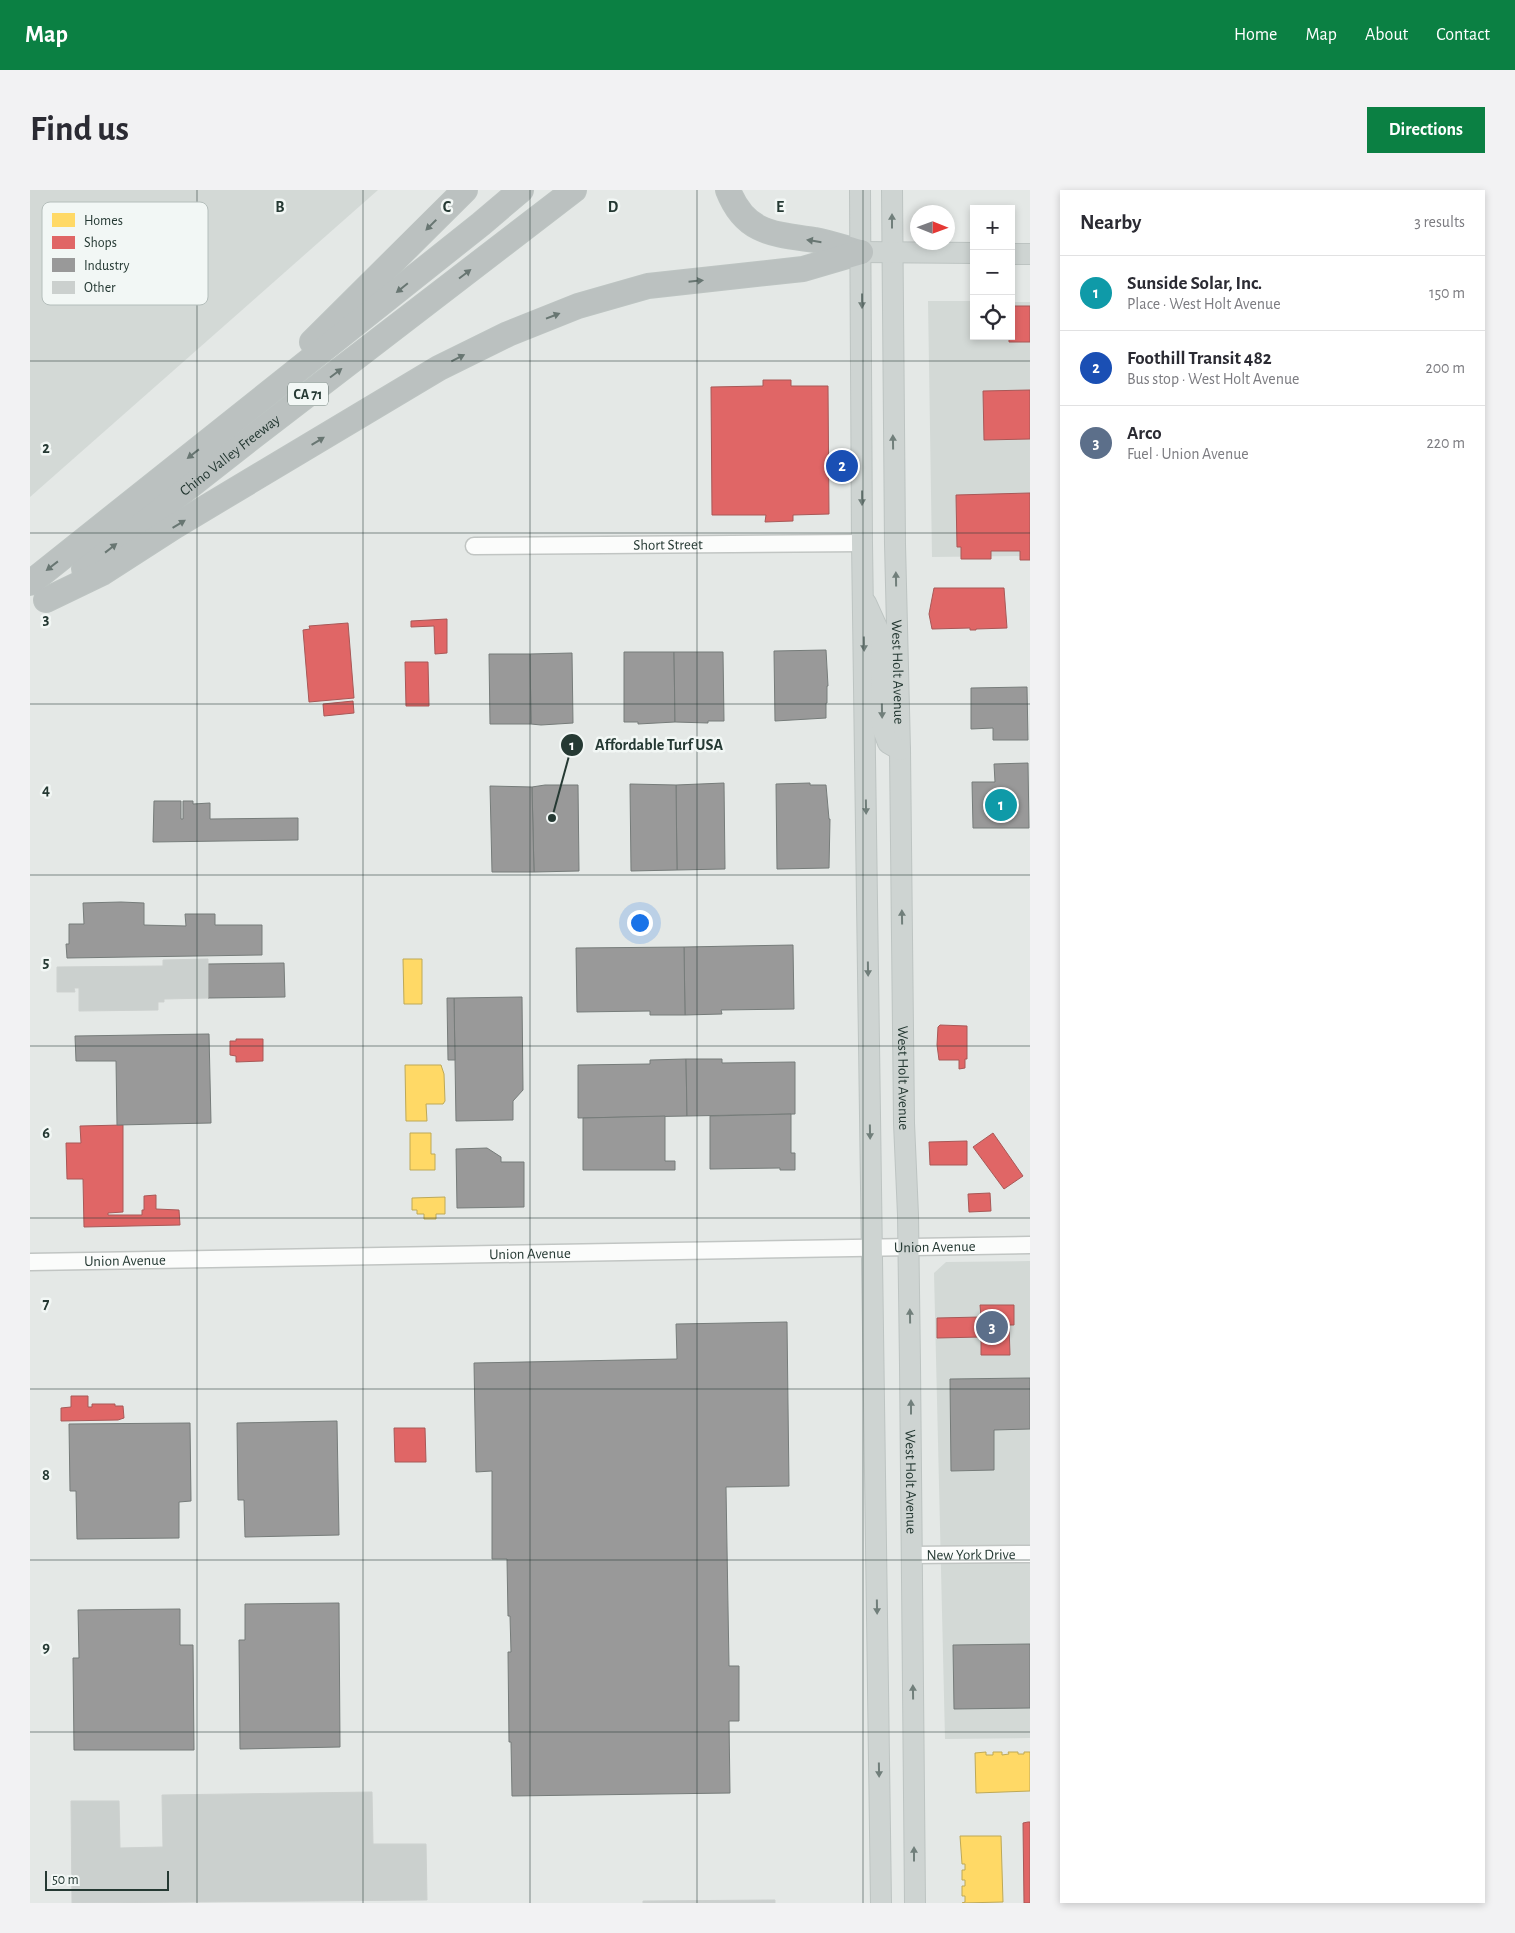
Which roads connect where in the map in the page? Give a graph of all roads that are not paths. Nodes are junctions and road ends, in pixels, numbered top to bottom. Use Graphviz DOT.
graph roads {
  1 [pos="465,190"];
  2 [pos="512,190"];
  3 [pos="521,190"];
  4 [pos="574,190"];
  5 [pos="728,190"];
  6 [pos="860,190"];
  7 [pos="892,190"];
  8 [pos="481,224"];
  9 [pos="892,251"];
  10 [pos="861,252"];
  11 [pos="970,253"];
  12 [pos="1015,254"];
  13 [pos="1030,254"];
  14 [pos="219,434"];
  15 [pos="862,543"];
  16 [pos="474,546"];
  17 [pos="863,596"];
  18 [pos="35,598"];
  19 [pos="900,750"];
  20 [pos="1030,1245"];
  21 [pos="908,1246"];
  22 [pos="872,1248"];
  23 [pos="30,1262"];
  24 [pos="1030,1554"];
  25 [pos="912,1555"];
  26 [pos="881,1903"];
  27 [pos="915,1903"];
  1 -- 14 [label="highway, one-way"];
  2 -- 8 [label="highway"];
  3 -- 8 [label="highway, Chino Valley Freeway / CA 71"];
  18 -- 4 [label="highway, Chino Valley Freeway / CA 71, one-way"];
  10 -- 5 [label="highway, one-way"];
  6 -- 10 [label="main road"];
  9 -- 7 [label="main road, West Holt Avenue, one-way"];
  8 -- 14 [label="highway, Chino Valley Freeway / CA 71, one-way"];
  9 -- 10 [label="main road"];
  9 -- 11 [label="main road"];
  19 -- 9 [label="main road, West Holt Avenue, one-way"];
  10 -- 15 [label="main road, one-way"];
  18 -- 10 [label="highway, one-way"];
  12 -- 13 [label="main road"];
  14 -- 18 [label="highway, Chino Valley Freeway / CA 71, one-way"];
  15 -- 16 [label="street, Short Street"];
  15 -- 17 [label="main road"];
  17 -- 19 [label="main road, one-way"];
  17 -- 22 [label="main road, one-way"];
  21 -- 19 [label="main road, West Holt Avenue, one-way"];
  20 -- 21 [label="street, Union Avenue"];
  21 -- 22 [label="street, Union Avenue"];
  25 -- 21 [label="main road, West Holt Avenue, one-way"];
  22 -- 23 [label="street, Union Avenue"];
  22 -- 26 [label="main road, one-way"];
  24 -- 25 [label="street, New York Drive"];
  27 -- 25 [label="main road, West Holt Avenue, one-way"];
}
